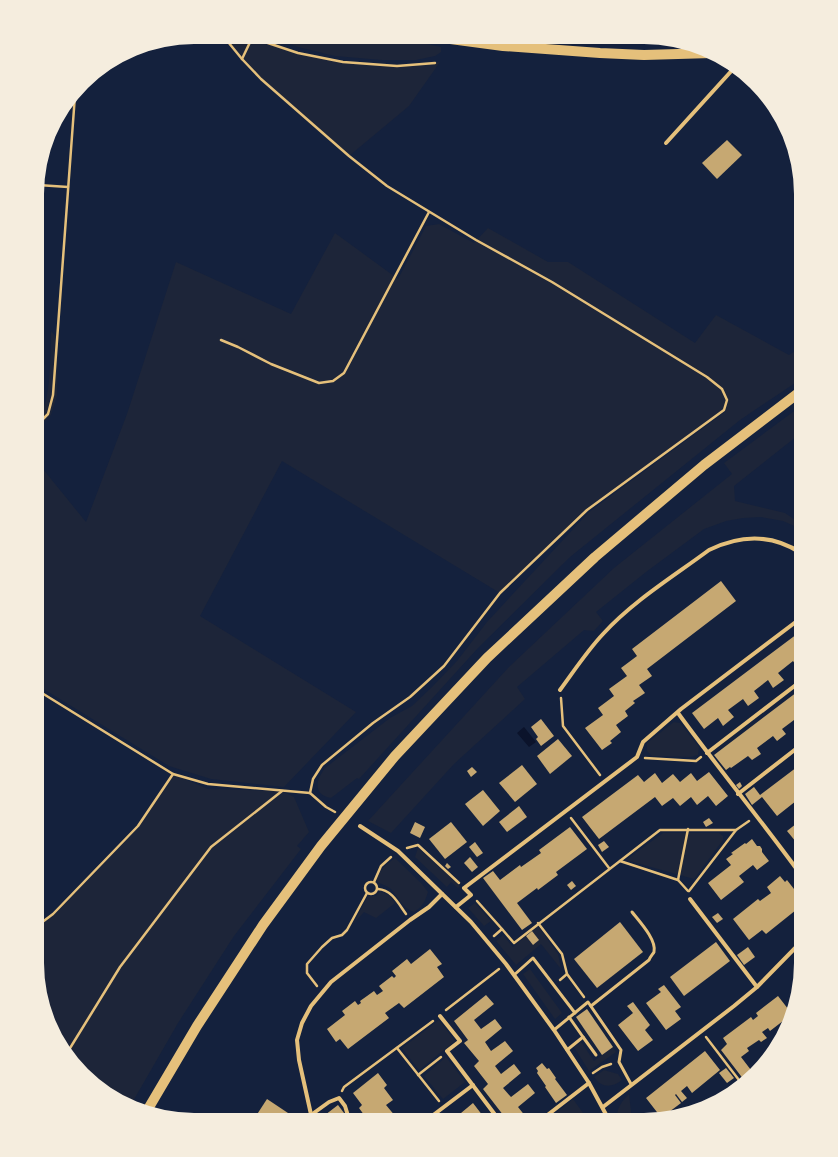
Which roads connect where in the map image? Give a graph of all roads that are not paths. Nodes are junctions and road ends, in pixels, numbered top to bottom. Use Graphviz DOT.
graph roads {
  1 [pos="488,44"];
  2 [pos="696,53"];
  3 [pos="730,71"];
  4 [pos="666,143"];
  5 [pos="794,396"];
  6 [pos="794,549"];
  7 [pos="794,623"];
  8 [pos="794,686"];
  9 [pos="560,690"];
  10 [pos="678,713"];
  11 [pos="794,750"];
  12 [pos="707,753"];
  13 [pos="738,794"];
  14 [pos="360,826"];
  15 [pos="794,866"];
  16 [pos="442,894"];
  17 [pos="690,899"];
  18 [pos="456,907"];
  19 [pos="632,912"];
  20 [pos="794,949"];
  21 [pos="514,974"];
  22 [pos="757,987"];
  23 [pos="591,1006"];
  24 [pos="575,1013"];
  25 [pos="440,1016"];
  26 [pos="569,1017"];
  27 [pos="554,1030"];
  28 [pos="583,1037"];
  29 [pos="567,1050"];
  30 [pos="596,1055"];
  31 [pos="589,1083"];
  32 [pos="631,1084"];
  33 [pos="473,1085"];
  34 [pos="150,1106"];
  35 [pos="603,1107"];
  36 [pos="310,1113"];
  37 [pos="316,1113"];
  38 [pos="347,1113"];
  39 [pos="436,1113"];
  40 [pos="494,1113"];
  41 [pos="550,1113"];
  42 [pos="606,1113"];
  1 -- 2 [label="main road"];
  3 -- 4 [label="street"];
  5 -- 34 [label="main road"];
  6 -- 9 [label="street"];
  7 -- 10 [label="street"];
  8 -- 12 [label="street"];
  10 -- 12 [label="street"];
  10 -- 18 [label="street"];
  11 -- 13 [label="street"];
  12 -- 13 [label="street"];
  13 -- 15 [label="street"];
  14 -- 16 [label="street"];
  16 -- 18 [label="street"];
  16 -- 36 [label="street"];
  17 -- 22 [label="street"];
  18 -- 21 [label="street"];
  19 -- 23 [label="lane"];
  20 -- 22 [label="street"];
  21 -- 24 [label="lane"];
  21 -- 27 [label="street"];
  22 -- 32 [label="street"];
  23 -- 24 [label="lane"];
  23 -- 32 [label="lane"];
  24 -- 26 [label="lane"];
  25 -- 33 [label="street"];
  26 -- 27 [label="lane"];
  26 -- 28 [label="lane"];
  27 -- 29 [label="street"];
  28 -- 29 [label="lane"];
  28 -- 30 [label="lane"];
  29 -- 31 [label="street"];
  31 -- 35 [label="street"];
  31 -- 41 [label="street"];
  32 -- 35 [label="street"];
  33 -- 39 [label="street"];
  33 -- 40 [label="street"];
  35 -- 42 [label="street"];
  37 -- 38 [label="street"];
}
